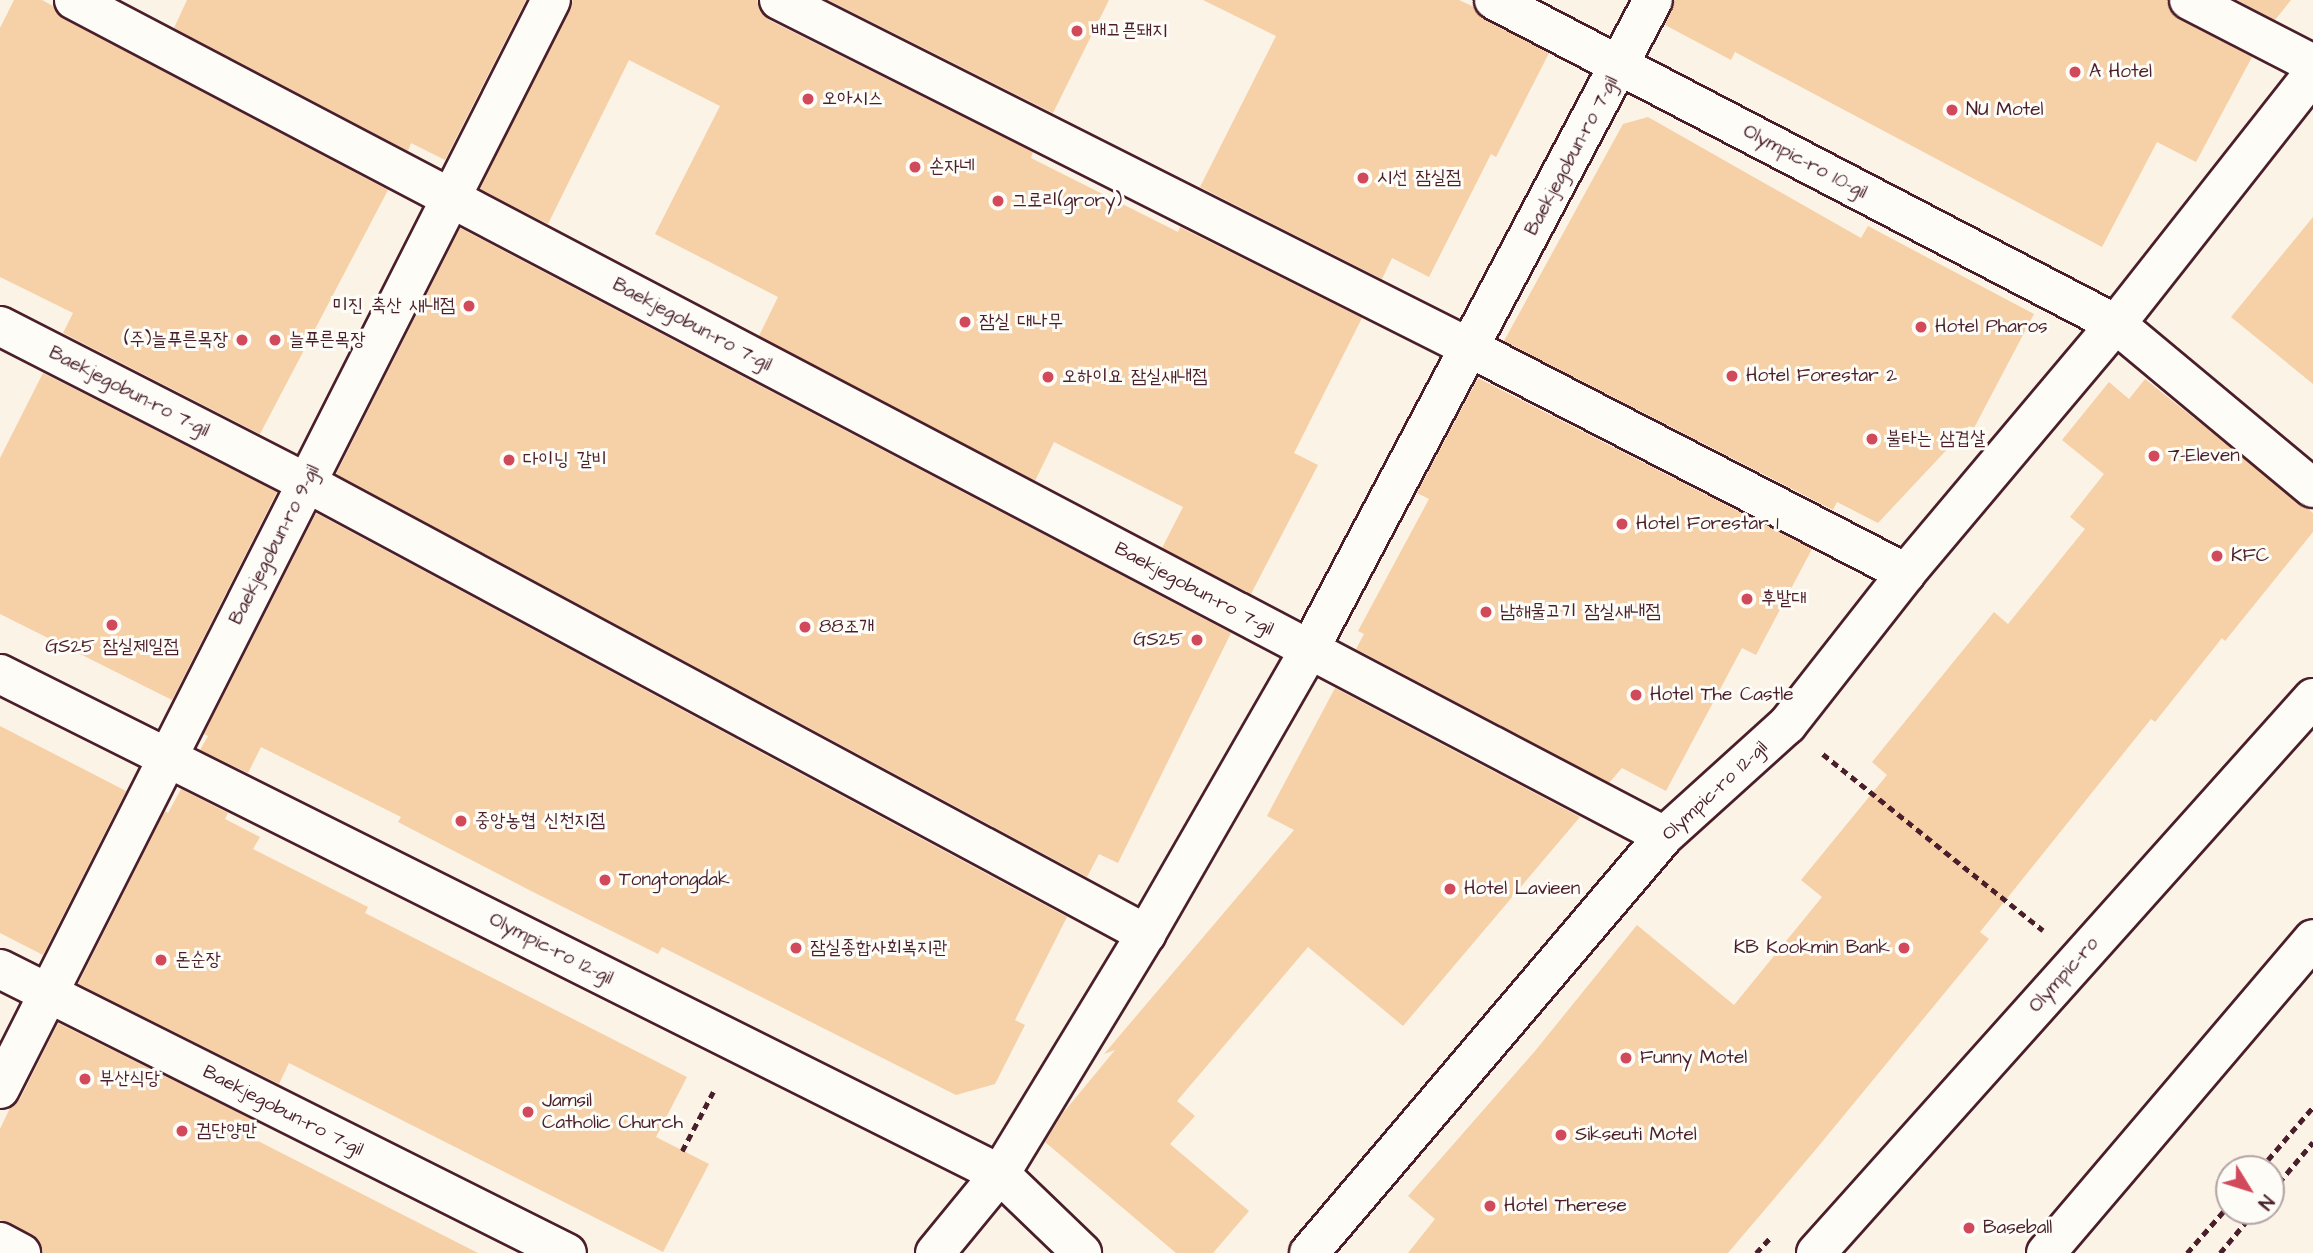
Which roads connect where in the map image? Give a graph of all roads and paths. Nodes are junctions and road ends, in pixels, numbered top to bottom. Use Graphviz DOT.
graph roads {
  1 [pos="74,0"];
  2 [pos="551,0"];
  3 [pos="779,0"];
  4 [pos="1494,0"];
  5 [pos="1653,0"];
  6 [pos="2189,0"];
  7 [pos="2313,64"];
  8 [pos="1620,66"];
  9 [pos="2313,74"];
  10 [pos="450,199"];
  11 [pos="2116,324"];
  12 [pos="0,326"];
  13 [pos="1470,348"];
  14 [pos="307,483"];
  15 [pos="2313,488"];
  16 [pos="1906,573"];
  17 [pos="1310,650"];
  18 [pos="0,674"];
  19 [pos="2313,698"];
  20 [pos="1787,725"];
  21 [pos="167,758"];
  22 [pos="1664,836"];
  23 [pos="1146,934"];
  24 [pos="2313,939"];
  25 [pos="2078,959"];
  26 [pos="0,969"];
  27 [pos="49,993"];
  28 [pos="0,1089"];
  29 [pos="713,1092"];
  30 [pos="2313,1107"];
  31 [pos="2313,1143"];
  32 [pos="682,1151"];
  33 [pos="2272,1155"];
  34 [pos="1000,1174"];
  35 [pos="2285,1176"];
  36 [pos="2215,1221"];
  37 [pos="2243,1225"];
  38 [pos="0,1242"];
  39 [pos="21,1253"];
  40 [pos="567,1253"];
  41 [pos="935,1253"];
  42 [pos="1082,1253"];
  43 [pos="1309,1253"];
  44 [pos="1816,1253"];
  45 [pos="2046,1253"];
  46 [pos="2188,1253"];
  47 [pos="2220,1253"];
  1 -- 10 [label="street, Baekjegobun-ro 7-gil"];
  2 -- 10 [label="street, Baekjegobun-ro 9-gil"];
  3 -- 13 [label="street"];
  4 -- 8 [label="street, Olympic-ro 10-gil"];
  5 -- 8 [label="street, Baekjegobun-ro 7-gil"];
  6 -- 7 [label="street"];
  8 -- 11 [label="street, Olympic-ro 10-gil"];
  8 -- 13 [label="street, Baekjegobun-ro 7-gil"];
  9 -- 11 [label="street"];
  10 -- 14 [label="street, Baekjegobun-ro 9-gil"];
  10 -- 17 [label="street, Baekjegobun-ro 7-gil"];
  11 -- 15 [label="street, Olympic-ro 10-gil"];
  11 -- 16 [label="street, Olympic-ro 12-gil"];
  12 -- 14 [label="street, Baekjegobun-ro 7-gil"];
  13 -- 16 [label="street"];
  13 -- 17 [label="street, Baekjegobun-ro 7-gil"];
  14 -- 21 [label="street, Baekjegobun-ro 9-gil"];
  14 -- 23 [label="street, Baekjegobun-ro 7-gil"];
  16 -- 20 [label="street, Olympic-ro 12-gil"];
  17 -- 22 [label="street, Baekjegobun-ro 7-gil"];
  17 -- 23 [label="street, Baekjegobun-ro 7-gil"];
  18 -- 21 [label="street, Olympic-ro 12-gil"];
  19 -- 25 [label="street, Olympic-ro"];
  20 -- 22 [label="street, Olympic-ro 12-gil"];
  20 -- 25 [label="path"];
  21 -- 27 [label="street, Baekjegobun-ro 9-gil"];
  21 -- 34 [label="street, Olympic-ro 12-gil"];
  22 -- 43 [label="street, Olympic-ro 12-gil"];
  23 -- 34 [label="street, Baekjegobun-ro 7-gil"];
  24 -- 45 [label="street"];
  25 -- 44 [label="street, Olympic-ro"];
  26 -- 27 [label="street, Baekjegobun-ro 7-gil"];
  27 -- 28 [label="street, Baekjegobun-ro 9-gil"];
  27 -- 40 [label="street, Baekjegobun-ro 7-gil"];
  29 -- 32 [label="path"];
  30 -- 33 [label="path"];
  31 -- 35 [label="path"];
  34 -- 41 [label="street, Baekjegobun-ro 7-gil"];
  34 -- 42 [label="street, Olympic-ro 12-gil"];
  36 -- 46 [label="path"];
  37 -- 47 [label="path"];
  38 -- 39 [label="street"];
}
